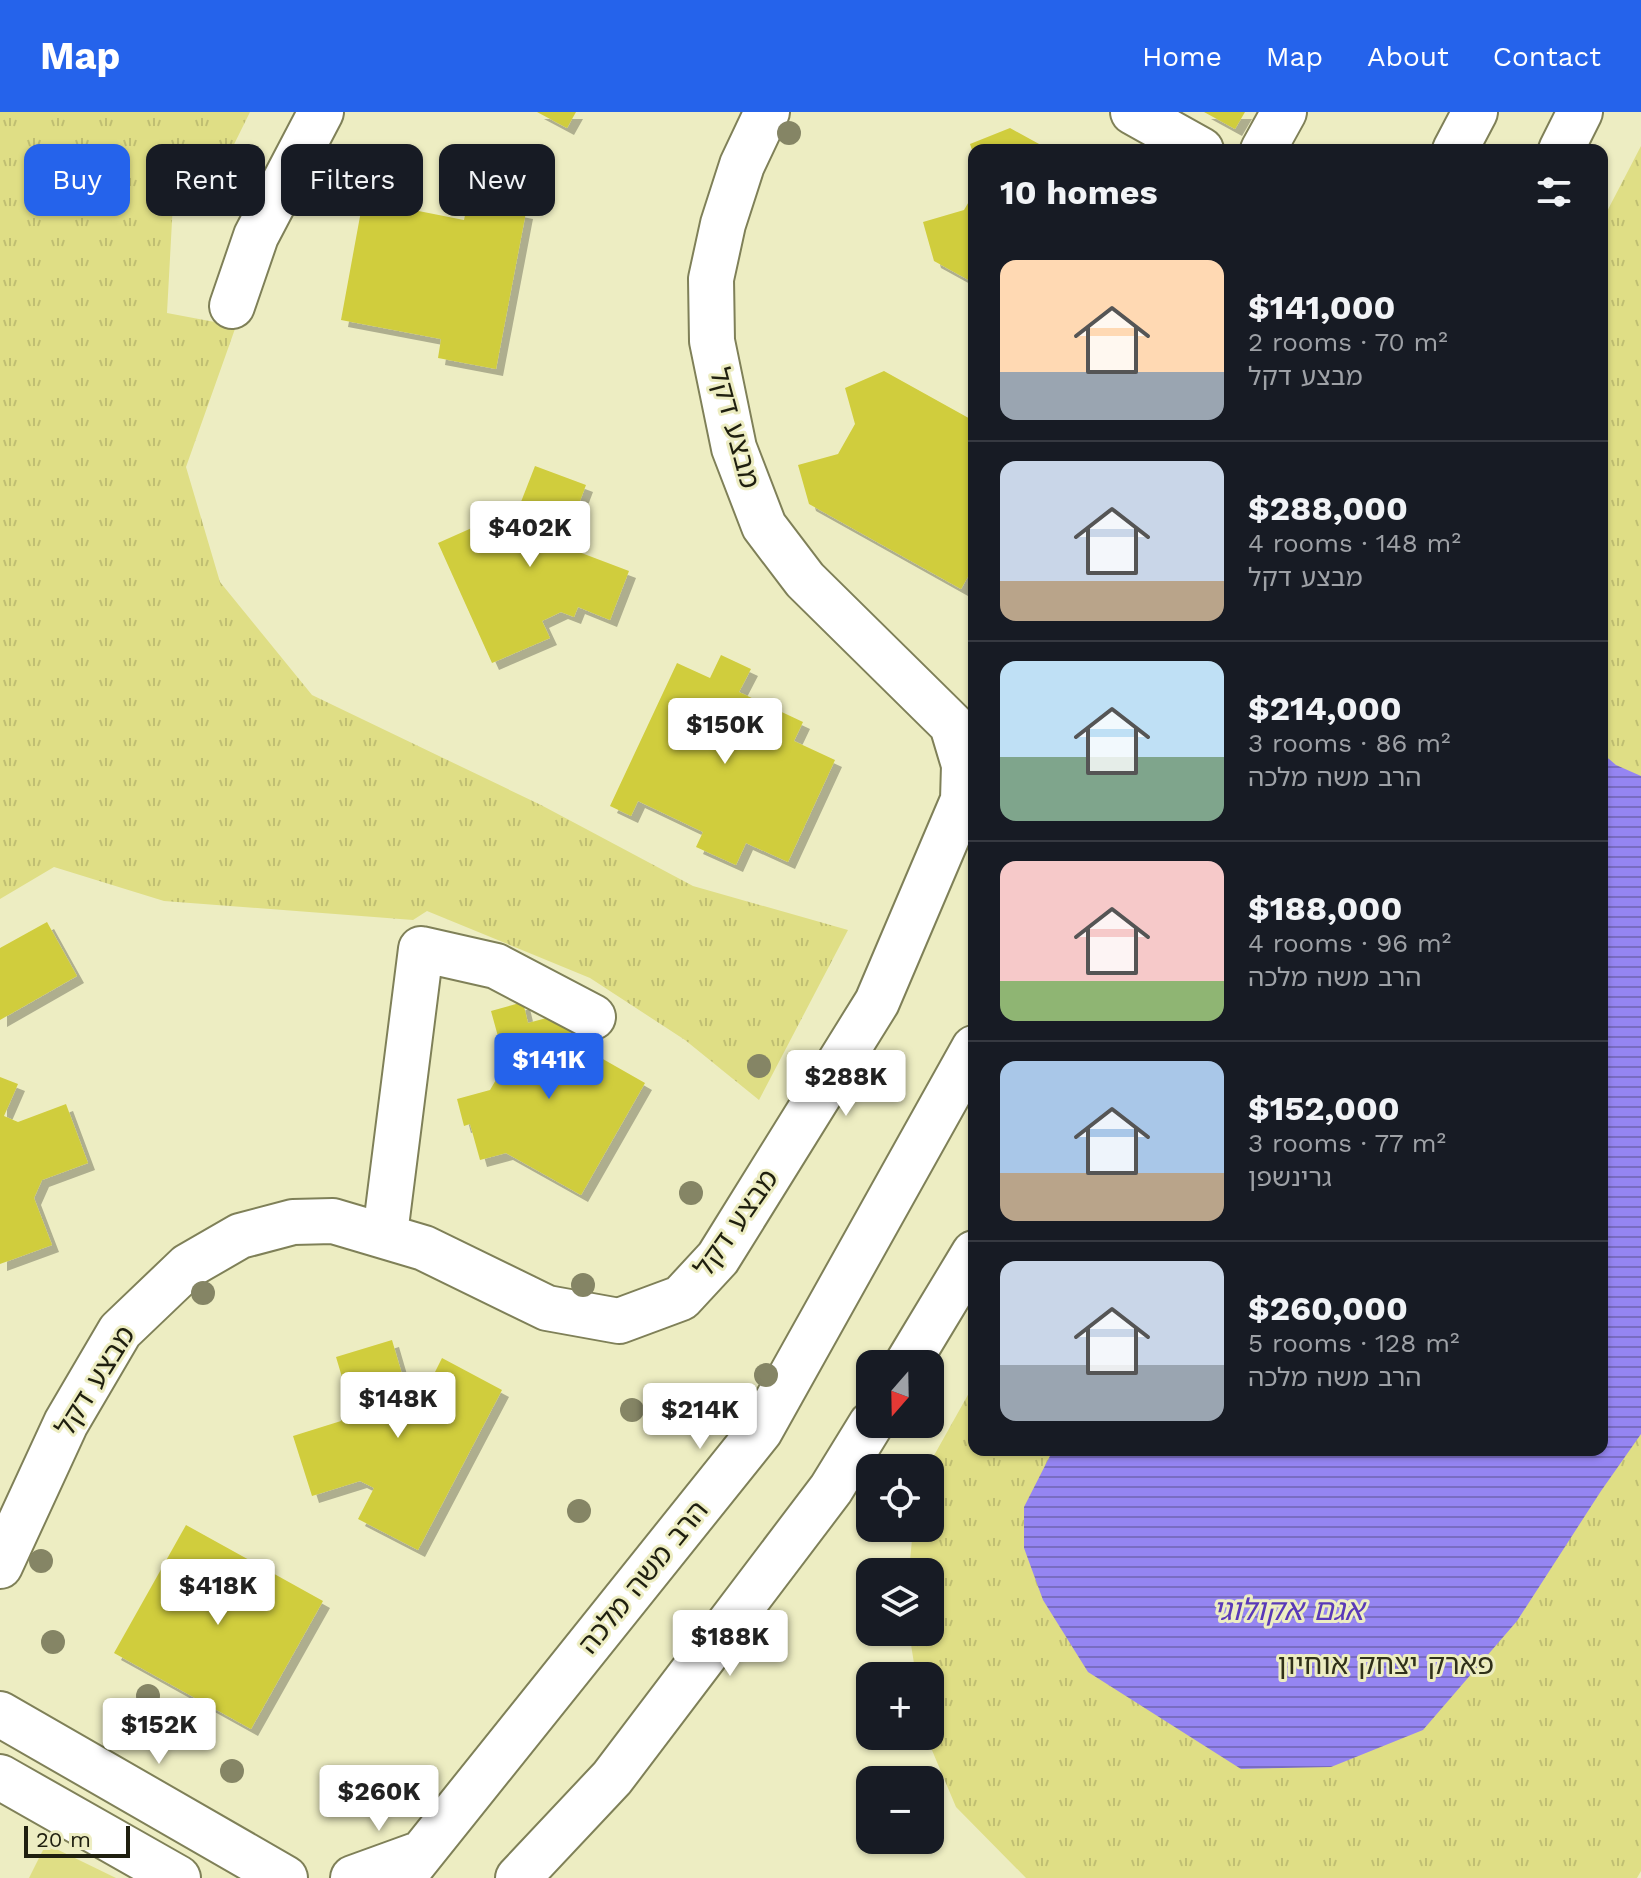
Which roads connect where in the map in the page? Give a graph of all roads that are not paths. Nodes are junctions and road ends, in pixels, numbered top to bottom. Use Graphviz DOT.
graph roads {
  1 [pos="321,112"];
  2 [pos="767,112"];
  3 [pos="1133,112"];
  4 [pos="1284,112"];
  5 [pos="1475,112"];
  6 [pos="1580,112"];
  7 [pos="1190,144"];
  8 [pos="1266,144"];
  9 [pos="1458,144"];
  10 [pos="1564,144"];
  11 [pos="232,306"];
  12 [pos="593,1017"];
  13 [pos="968,1059"];
  14 [pos="385,1234"];
  15 [pos="968,1263"];
  16 [pos="915,1350"];
  17 [pos="862,1438"];
  18 [pos="0,1566"];
  19 [pos="0,1714"];
  20 [pos="0,1777"];
  21 [pos="412,1865"];
  22 [pos="178,1878"];
  23 [pos="286,1878"];
  24 [pos="353,1878"];
  25 [pos="518,1878"];
  1 -- 11 [label="street"];
  2 -- 14 [label="street, מבצע דקל"];
  3 -- 7 [label="street"];
  4 -- 8 [label="street"];
  5 -- 9 [label="street"];
  6 -- 10 [label="street"];
  12 -- 14 [label="street"];
  13 -- 21 [label="street, הרב משה מלכה"];
  14 -- 18 [label="street, מבצע דקל"];
  15 -- 16 [label="street"];
  17 -- 25 [label="street"];
  19 -- 23 [label="street"];
  20 -- 22 [label="street"];
  21 -- 24 [label="street"];
}
